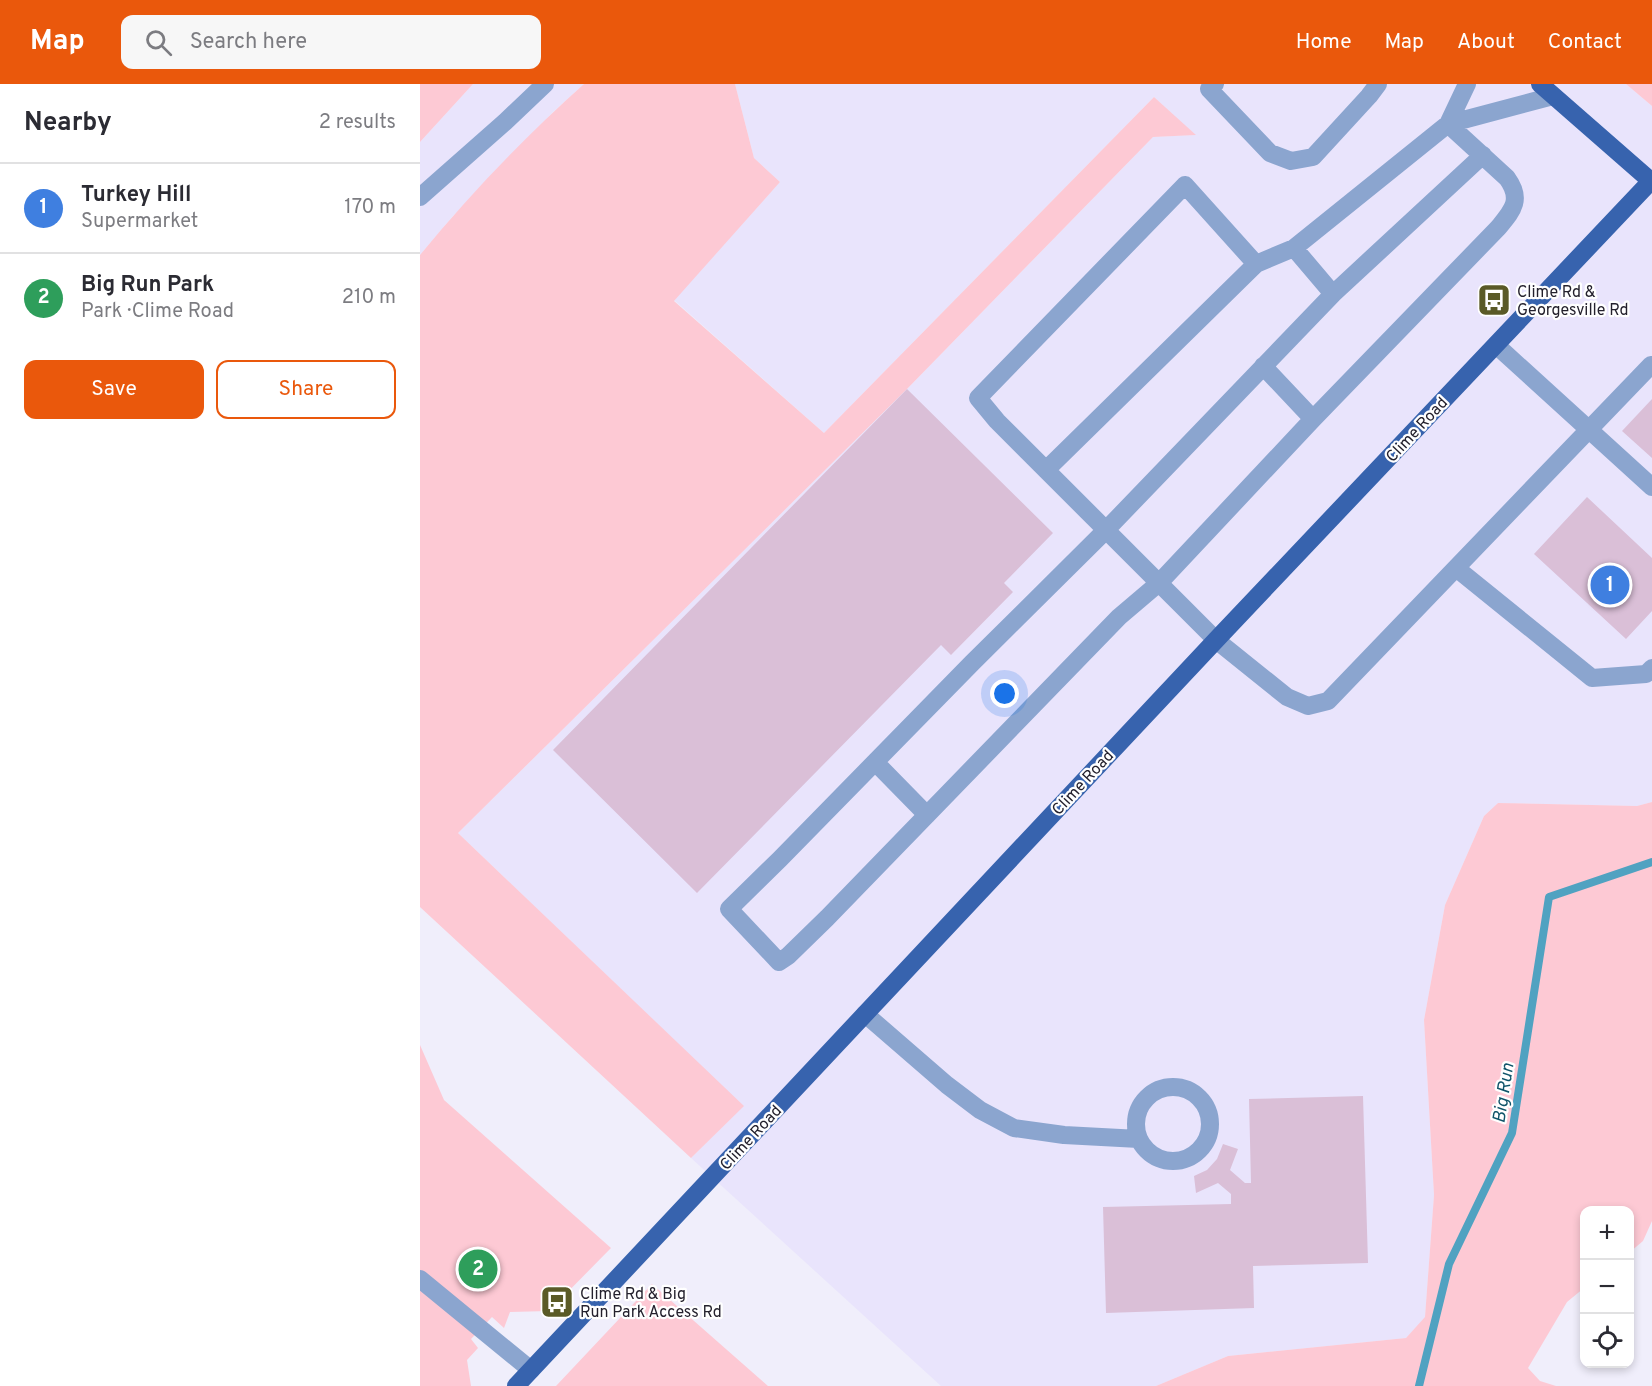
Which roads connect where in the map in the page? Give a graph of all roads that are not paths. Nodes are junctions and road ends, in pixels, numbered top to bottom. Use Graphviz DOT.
graph roads {
  1 [pos="545,84"];
  2 [pos="1215,84"];
  3 [pos="1378,84"];
  4 [pos="1467,84"];
  5 [pos="1546,90"];
  6 [pos="1448,124"];
  7 [pos="1483,155"];
  8 [pos="1652,182"];
  9 [pos="420,197"];
  10 [pos="1294,248"];
  11 [pos="1256,264"];
  12 [pos="1333,294"];
  13 [pos="1496,345"];
  14 [pos="1263,366"];
  15 [pos="1652,366"];
  16 [pos="1313,419"];
  17 [pos="1589,429"];
  18 [pos="1046,470"];
  19 [pos="1652,487"];
  20 [pos="1106,530"];
  21 [pos="1456,568"];
  22 [pos="1159,583"];
  23 [pos="1216,640"];
  24 [pos="1652,668"];
  25 [pos="876,763"];
  26 [pos="927,814"];
  27 [pos="865,1014"];
  28 [pos="1138,1139"];
  29 [pos="420,1279"];
  30 [pos="531,1370"];
  31 [pos="516,1386"];
  1 -- 9 [label="lane"];
  2 -- 3 [label="lane"];
  4 -- 6 [label="lane"];
  5 -- 6 [label="lane"];
  5 -- 8 [label="main road"];
  6 -- 7 [label="lane"];
  6 -- 10 [label="lane"];
  7 -- 12 [label="lane"];
  7 -- 16 [label="lane"];
  8 -- 13 [label="main road, Clime Road"];
  10 -- 11 [label="lane"];
  10 -- 12 [label="lane"];
  11 -- 18 [label="lane"];
  11 -- 18 [label="lane"];
  12 -- 14 [label="lane"];
  13 -- 17 [label="lane"];
  13 -- 23 [label="main road, Clime Road"];
  14 -- 16 [label="lane"];
  14 -- 20 [label="lane"];
  15 -- 17 [label="lane"];
  16 -- 22 [label="lane"];
  17 -- 19 [label="lane"];
  17 -- 21 [label="lane"];
  18 -- 20 [label="lane"];
  20 -- 22 [label="lane"];
  20 -- 25 [label="lane"];
  21 -- 23 [label="lane"];
  21 -- 24 [label="lane"];
  22 -- 23 [label="lane"];
  22 -- 26 [label="lane"];
  23 -- 27 [label="main road, Clime Road"];
  25 -- 26 [label="lane"];
  25 -- 26 [label="lane"];
  27 -- 28 [label="lane"];
  27 -- 30 [label="main road, Clime Road"];
  28 -- 28 [label="lane"];
  29 -- 30 [label="lane"];
  30 -- 31 [label="main road, Clime Road"];
}
